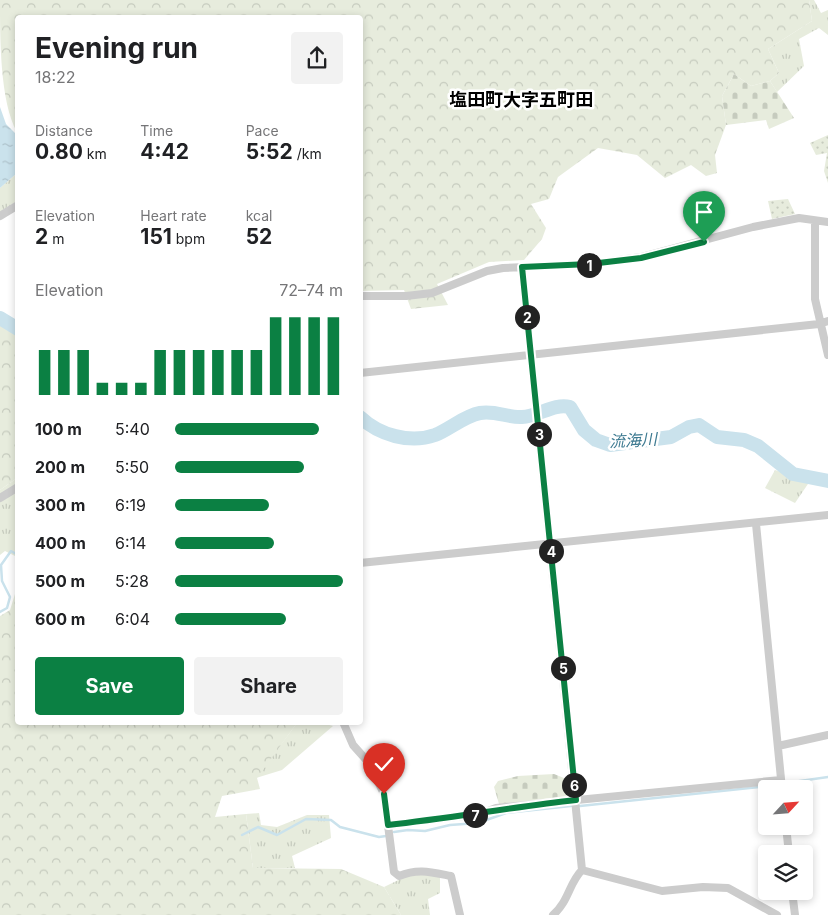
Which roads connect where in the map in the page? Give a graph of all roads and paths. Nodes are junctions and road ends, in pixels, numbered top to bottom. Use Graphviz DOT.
graph roads {
  1 [pos="15,207"];
  2 [pos="0,216"];
  3 [pos="815,220"];
  4 [pos="828,222"];
  5 [pos="522,267"];
  6 [pos="363,296"];
  7 [pos="828,321"];
  8 [pos="819,324"];
  9 [pos="531,355"];
  10 [pos="828,355"];
  11 [pos="363,373"];
  12 [pos="15,489"];
  13 [pos="0,498"];
  14 [pos="828,515"];
  15 [pos="756,524"];
  16 [pos="550,544"];
  17 [pos="363,564"];
  18 [pos="344,725"];
  19 [pos="828,736"];
  20 [pos="778,746"];
  21 [pos="781,780"];
  22 [pos="758,782"];
  23 [pos="576,800"];
  24 [pos="388,825"];
  25 [pos="582,870"];
  26 [pos="793,900"];
  27 [pos="460,915"];
  28 [pos="553,915"];
  29 [pos="777,915"];
  30 [pos="795,915"];
  1 -- 2 [label="street"];
  3 -- 4 [label="street"];
  3 -- 5 [label="street"];
  3 -- 8 [label="street"];
  5 -- 6 [label="street"];
  5 -- 9 [label="street"];
  7 -- 8 [label="street"];
  8 -- 9 [label="street"];
  8 -- 10 [label="street"];
  9 -- 11 [label="street"];
  9 -- 16 [label="street"];
  12 -- 13 [label="street"];
  14 -- 15 [label="street"];
  15 -- 16 [label="street"];
  15 -- 20 [label="street"];
  16 -- 17 [label="street"];
  16 -- 23 [label="street"];
  18 -- 24 [label="street"];
  19 -- 20 [label="street"];
  20 -- 21 [label="street"];
  22 -- 23 [label="street"];
  23 -- 24 [label="street"];
  23 -- 25 [label="street"];
  24 -- 27 [label="street"];
  25 -- 28 [label="street"];
  25 -- 29 [label="street"];
  26 -- 30 [label="street"];
}
